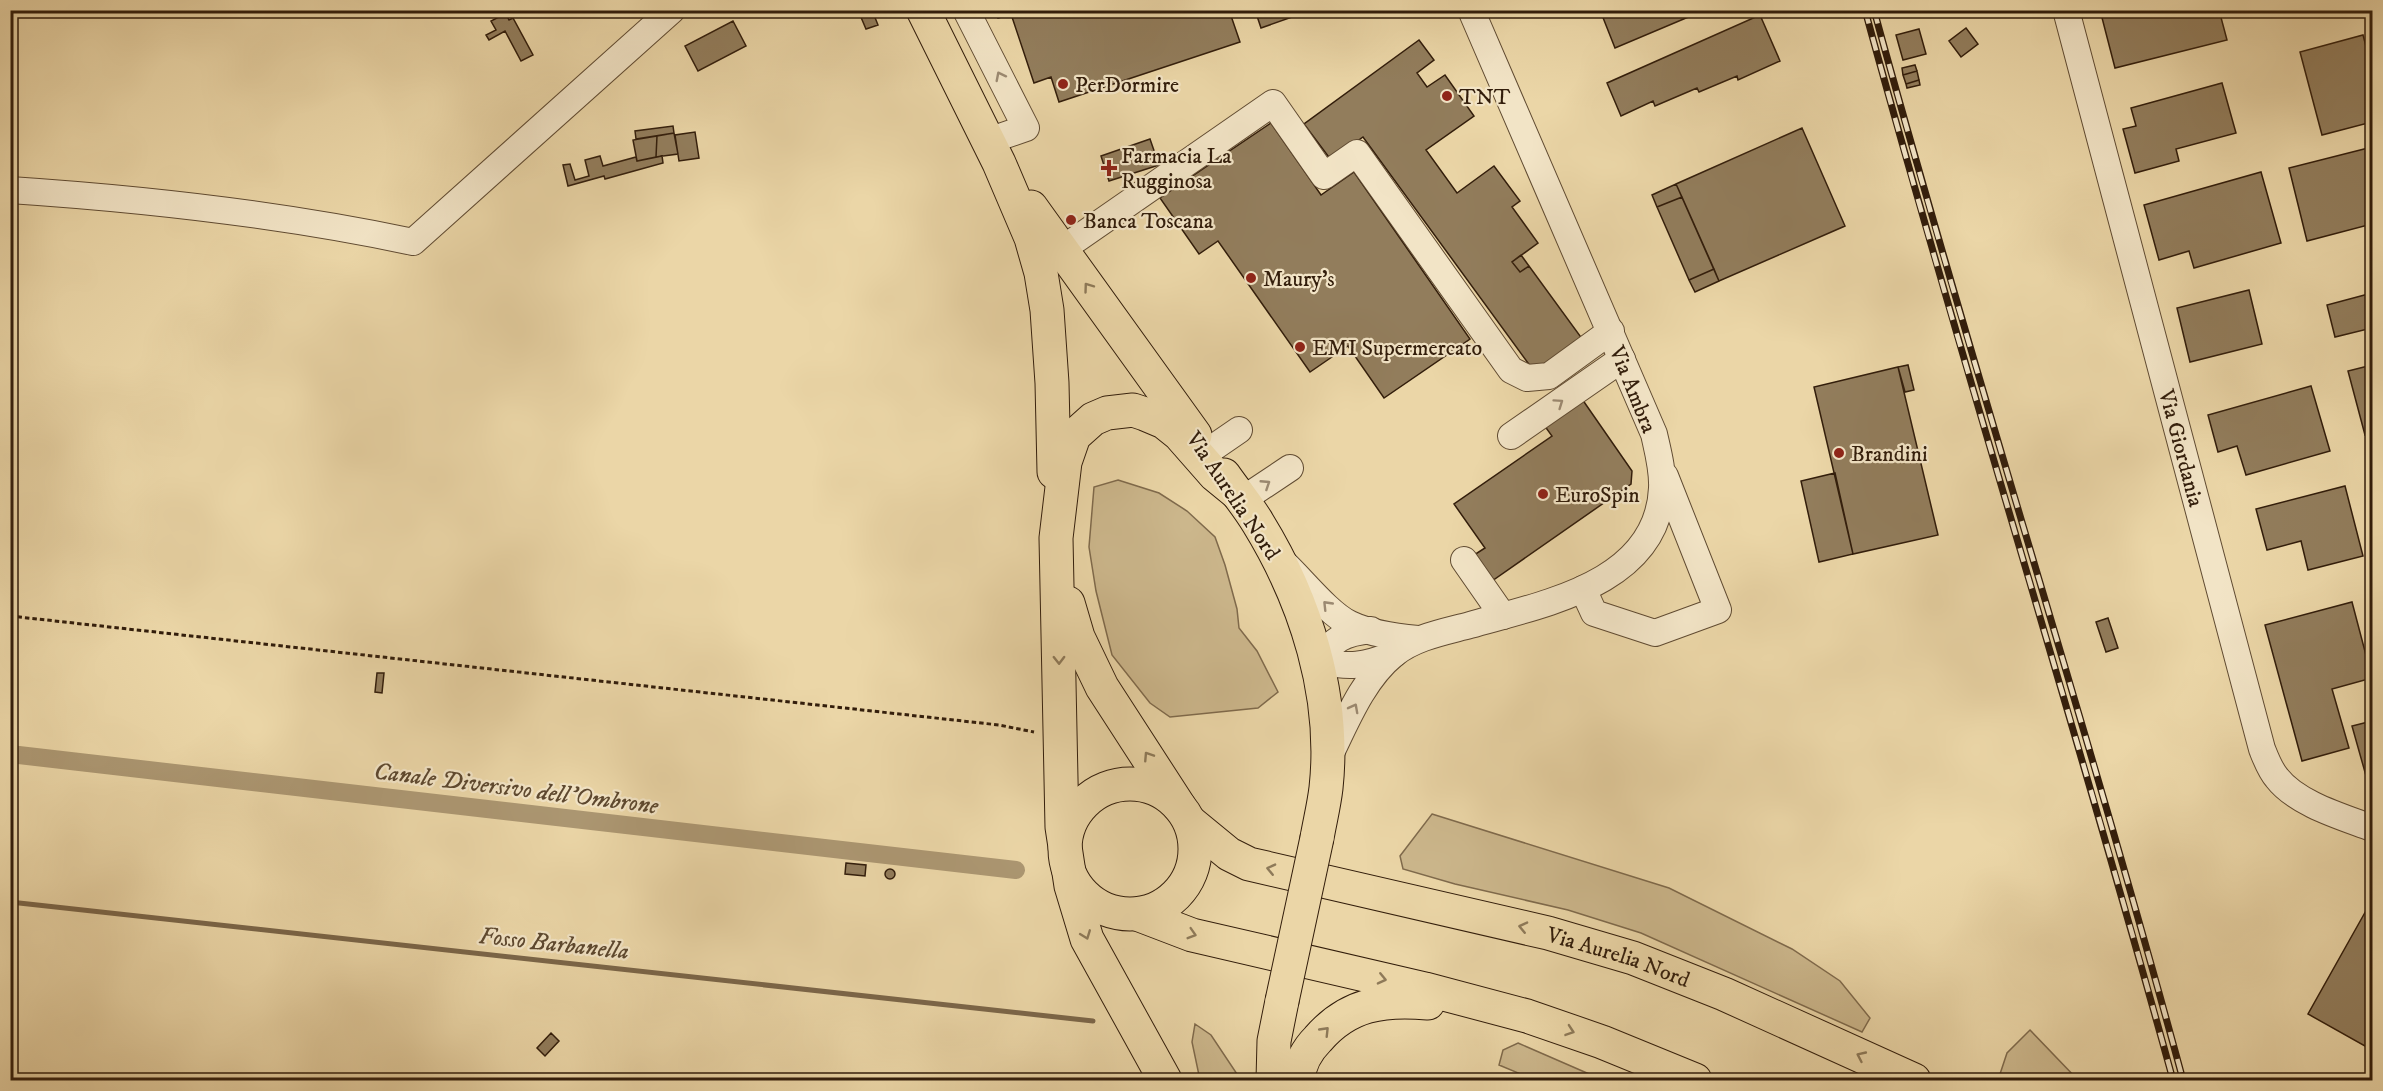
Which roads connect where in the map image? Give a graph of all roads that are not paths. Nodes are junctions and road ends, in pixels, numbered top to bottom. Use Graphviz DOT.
graph roads {
  1 [pos="672,10"];
  2 [pos="923,10"];
  3 [pos="966,10"];
  4 [pos="1471,10"];
  5 [pos="2066,10"];
  6 [pos="993,152"];
  7 [pos="10,190"];
  8 [pos="1061,250"];
  9 [pos="1611,331"];
  10 [pos="1122,334"];
  11 [pos="1622,359"];
  12 [pos="1107,413"];
  13 [pos="1239,430"];
  14 [pos="1511,436"];
  15 [pos="1207,452"];
  16 [pos="1661,467"];
  17 [pos="1290,468"];
  18 [pos="1239,496"];
  19 [pos="1056,538"];
  20 [pos="1276,555"];
  21 [pos="1464,560"];
  22 [pos="1583,589"];
  23 [pos="1503,616"];
  24 [pos="1371,630"];
  25 [pos="1418,639"];
  26 [pos="1394,654"];
  27 [pos="1318,662"];
  28 [pos="1327,760"];
  29 [pos="1184,814"];
  30 [pos="2373,828"];
  31 [pos="1066,859"];
  32 [pos="1137,914"];
  33 [pos="1505,1010"];
  34 [pos="1165,1080"];
  35 [pos="1273,1080"];
  36 [pos="1298,1080"];
  37 [pos="1695,1080"];
  38 [pos="1914,1080"];
  1 -- 7 [label="street"];
  2 -- 6 [label="main road, Via Aurelia Nord"];
  6 -- 3 [label="street, one-way"];
  4 -- 9 [label="street, Via Ambra"];
  5 -- 30 [label="street, Via Giordania"];
  6 -- 8 [label="main road, Via Aurelia Nord"];
  6 -- 19 [label="main road, Via Aurelia Nord"];
  8 -- 9 [label="street"];
  10 -- 8 [label="main road, Via Aurelia Nord, one-way"];
  9 -- 11 [label="street, Via Ambra"];
  10 -- 12 [label="main road"];
  10 -- 15 [label="main road, Via Aurelia Nord"];
  14 -- 11 [label="street, one-way"];
  11 -- 16 [label="street, Via Ambra"];
  12 -- 18 [label="main road"];
  12 -- 19 [label="main road"];
  13 -- 15 [label="street"];
  15 -- 18 [label="main road, Via Aurelia Nord"];
  16 -- 22 [label="street, Via Ambra"];
  16 -- 22 [label="street"];
  18 -- 17 [label="street, one-way"];
  18 -- 20 [label="main road, Via Aurelia Nord"];
  29 -- 19 [label="main road, one-way"];
  19 -- 31 [label="main road, one-way"];
  24 -- 20 [label="street, one-way"];
  20 -- 27 [label="main road, Via Aurelia Nord"];
  21 -- 23 [label="street"];
  22 -- 23 [label="street, Via Ambra"];
  23 -- 25 [label="street, Via Ambra"];
  24 -- 25 [label="street"];
  24 -- 27 [label="street"];
  25 -- 26 [label="street"];
  26 -- 27 [label="street"];
  28 -- 26 [label="street, one-way"];
  27 -- 28 [label="main road, Via Aurelia Nord"];
  28 -- 35 [label="main road, Via Aurelia Nord, bridge"];
  29 -- 31 [label="main road, Via Aurelia Nord"];
  29 -- 32 [label="main road, Via Aurelia Nord"];
  38 -- 29 [label="main road, Via Aurelia Nord, one-way"];
  31 -- 32 [label="main road, Via Aurelia Nord"];
  31 -- 34 [label="main road, Via Aurelia Nord, one-way"];
  32 -- 33 [label="main road, Via Aurelia Nord, one-way"];
  36 -- 33 [label="main road, one-way"];
  33 -- 37 [label="main road, Via Aurelia Nord, one-way"];
}
